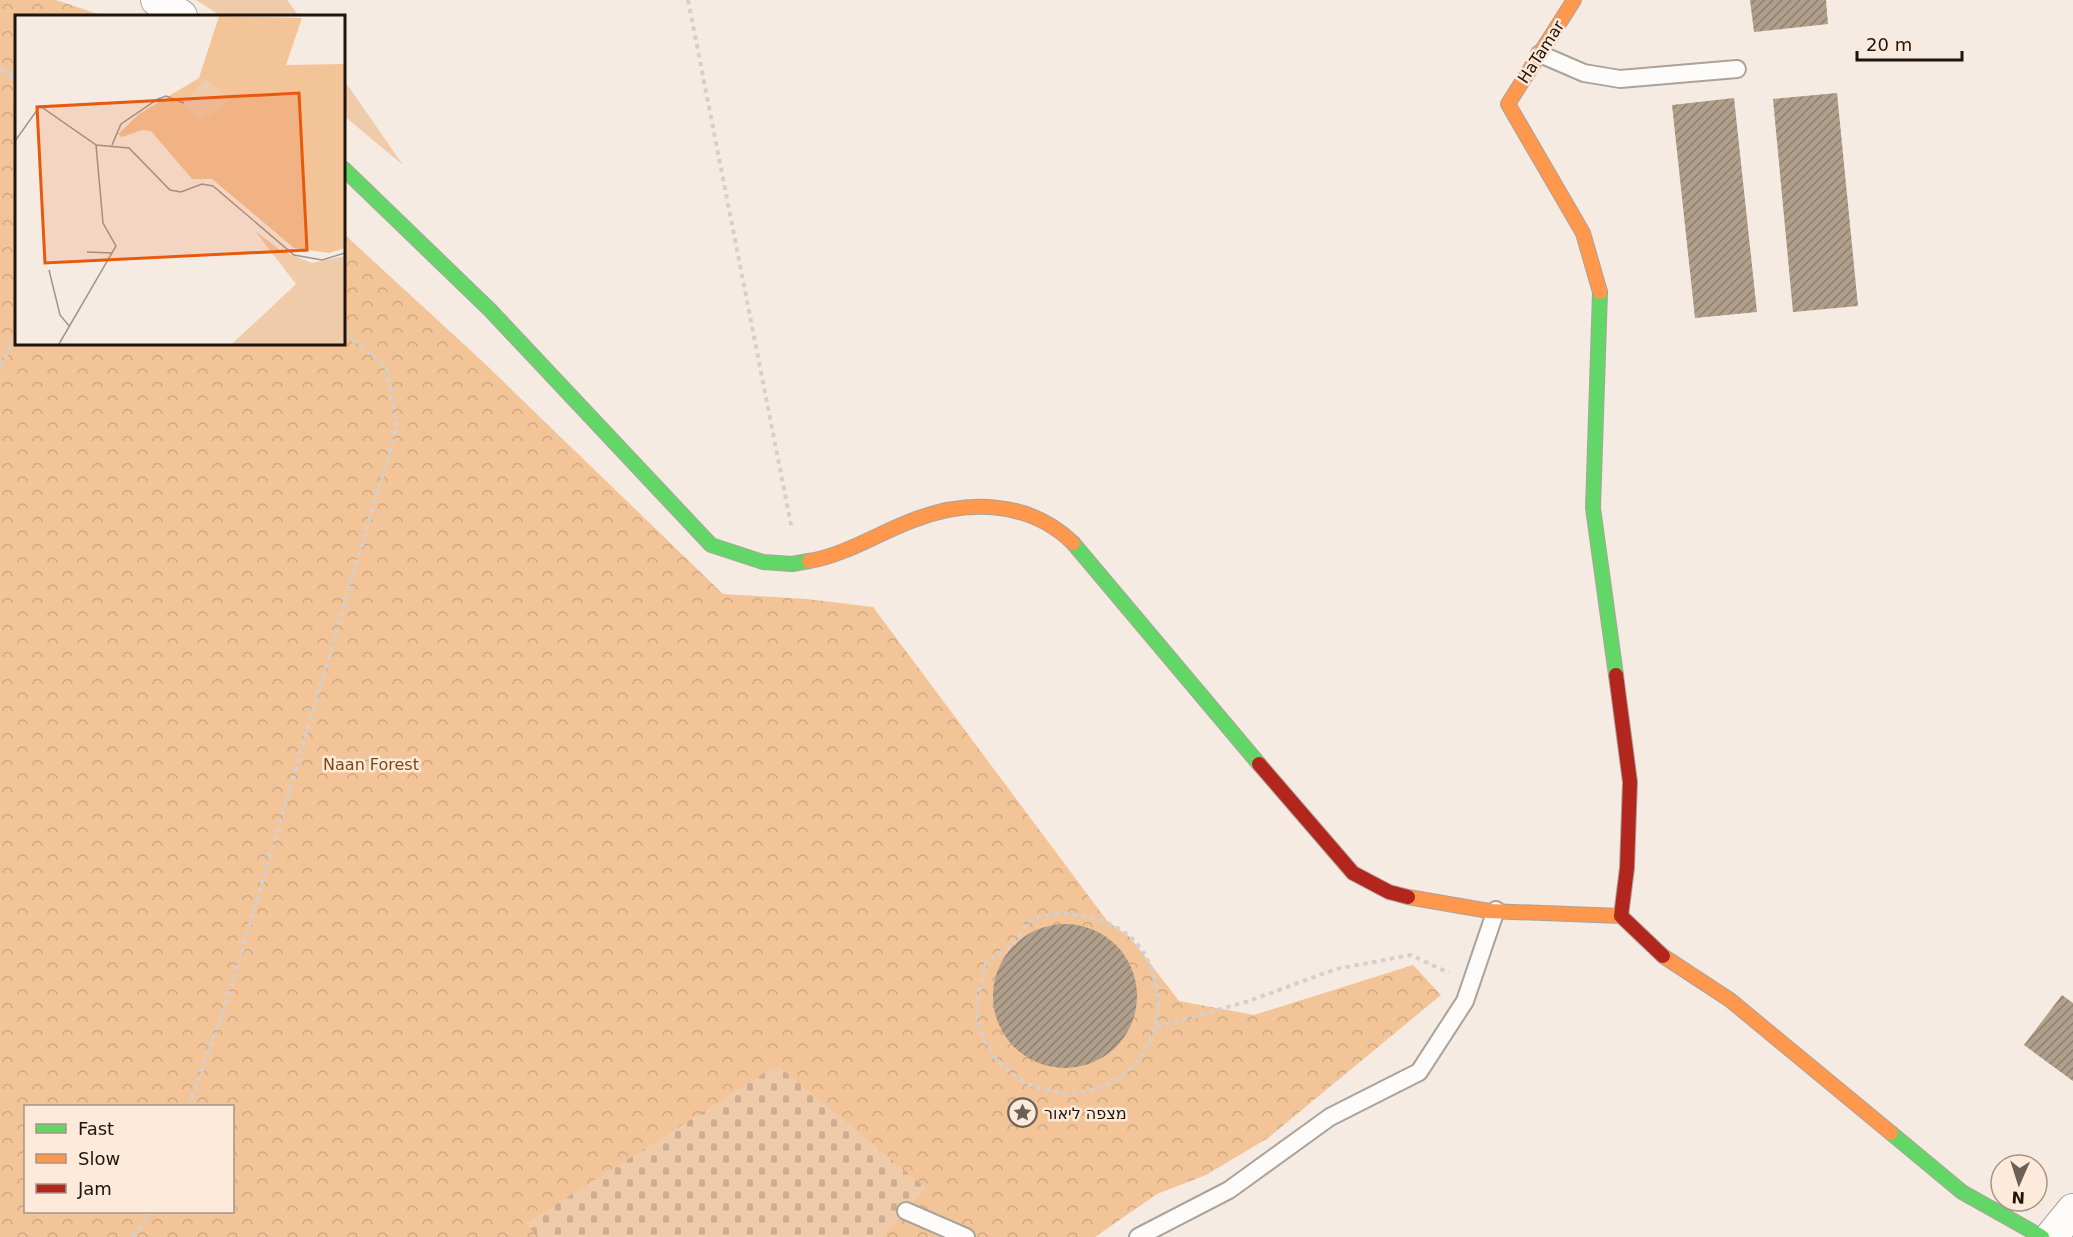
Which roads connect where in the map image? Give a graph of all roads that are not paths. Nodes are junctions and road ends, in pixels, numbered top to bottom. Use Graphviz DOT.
graph roads {
  1 [pos="157,0"];
  2 [pos="1574,0"];
  3 [pos="180,15"];
  4 [pos="1540,54"];
  5 [pos="1737,69"];
  6 [pos="345,170"];
  7 [pos="1496,910"];
  8 [pos="1621,916"];
  9 [pos="2073,1210"];
  10 [pos="906,1211"];
  11 [pos="966,1237"];
  12 [pos="1138,1237"];
  13 [pos="2042,1237"];
  14 [pos="2051,1237"];
  1 -- 3 [label="street"];
  2 -- 4 [label="street, HaTamar"];
  4 -- 5 [label="lane"];
  4 -- 8 [label="street, HaTamar"];
  6 -- 7 [label="street"];
  7 -- 8 [label="street"];
  7 -- 12 [label="lane"];
  8 -- 13 [label="street"];
  9 -- 14 [label="street"];
  10 -- 11 [label="lane"];
}
